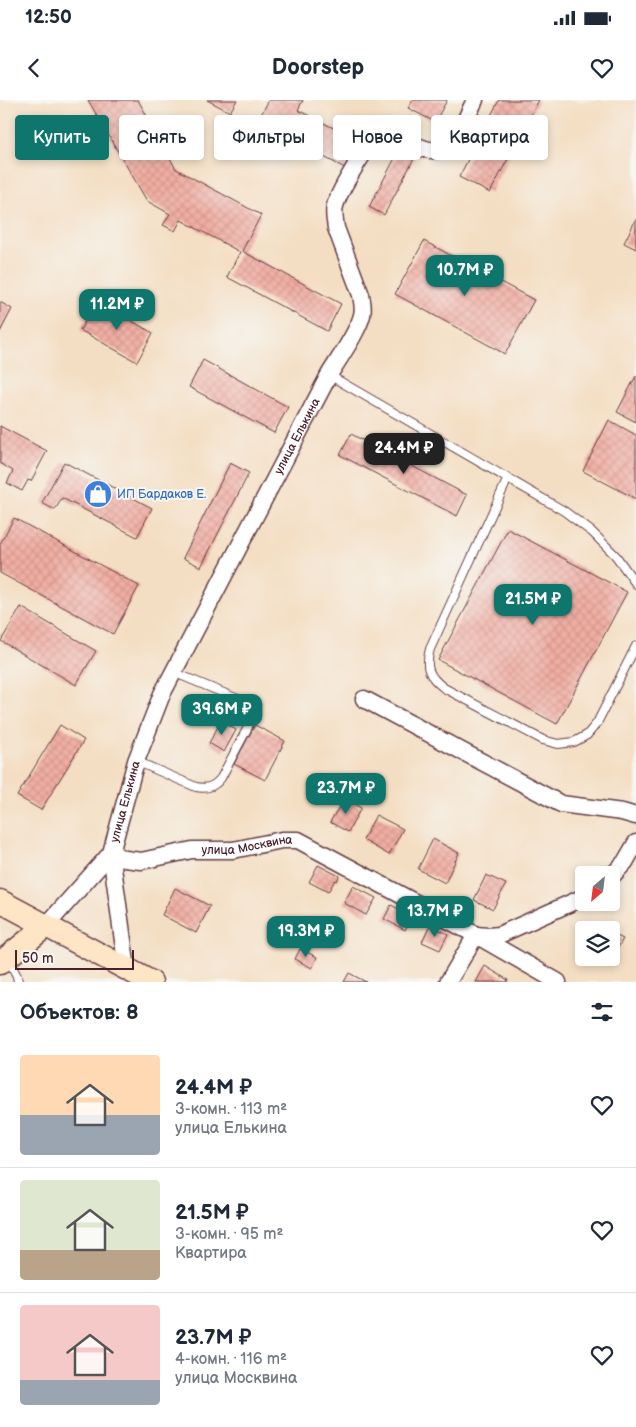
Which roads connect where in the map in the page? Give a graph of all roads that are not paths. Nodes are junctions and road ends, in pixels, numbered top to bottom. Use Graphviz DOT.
graph roads {
  1 [pos="475,100"];
  2 [pos="329,374"];
  3 [pos="508,478"];
  4 [pos="636,584"];
  5 [pos="636,646"];
  6 [pos="173,672"];
  7 [pos="364,699"];
  8 [pos="136,761"];
  9 [pos="636,816"];
  10 [pos="636,843"];
  11 [pos="111,853"];
  12 [pos="620,867"];
  13 [pos="0,901"];
  14 [pos="575,901"];
  15 [pos="46,926"];
  16 [pos="476,935"];
  17 [pos="4,960"];
  18 [pos="127,970"];
  19 [pos="18,982"];
  20 [pos="151,982"];
  21 [pos="448,982"];
  22 [pos="558,982"];
  1 -- 2 [label="street, улица Елькина"];
  2 -- 3 [label="lane"];
  2 -- 6 [label="street, улица Елькина"];
  3 -- 4 [label="lane"];
  3 -- 5 [label="lane"];
  6 -- 8 [label="street, улица Елькина"];
  6 -- 8 [label="lane"];
  7 -- 9 [label="street"];
  8 -- 11 [label="street, улица Елькина"];
  10 -- 12 [label="street"];
  11 -- 15 [label="street, улица Елькина"];
  11 -- 16 [label="street, улица Москвина"];
  11 -- 18 [label="street, улица Елькина"];
  13 -- 15 [label="street"];
  14 -- 16 [label="street"];
  15 -- 17 [label="street"];
  15 -- 18 [label="street"];
  16 -- 21 [label="street"];
  16 -- 22 [label="street, улица Москвина"];
  17 -- 19 [label="lane"];
  18 -- 20 [label="street"];
}
